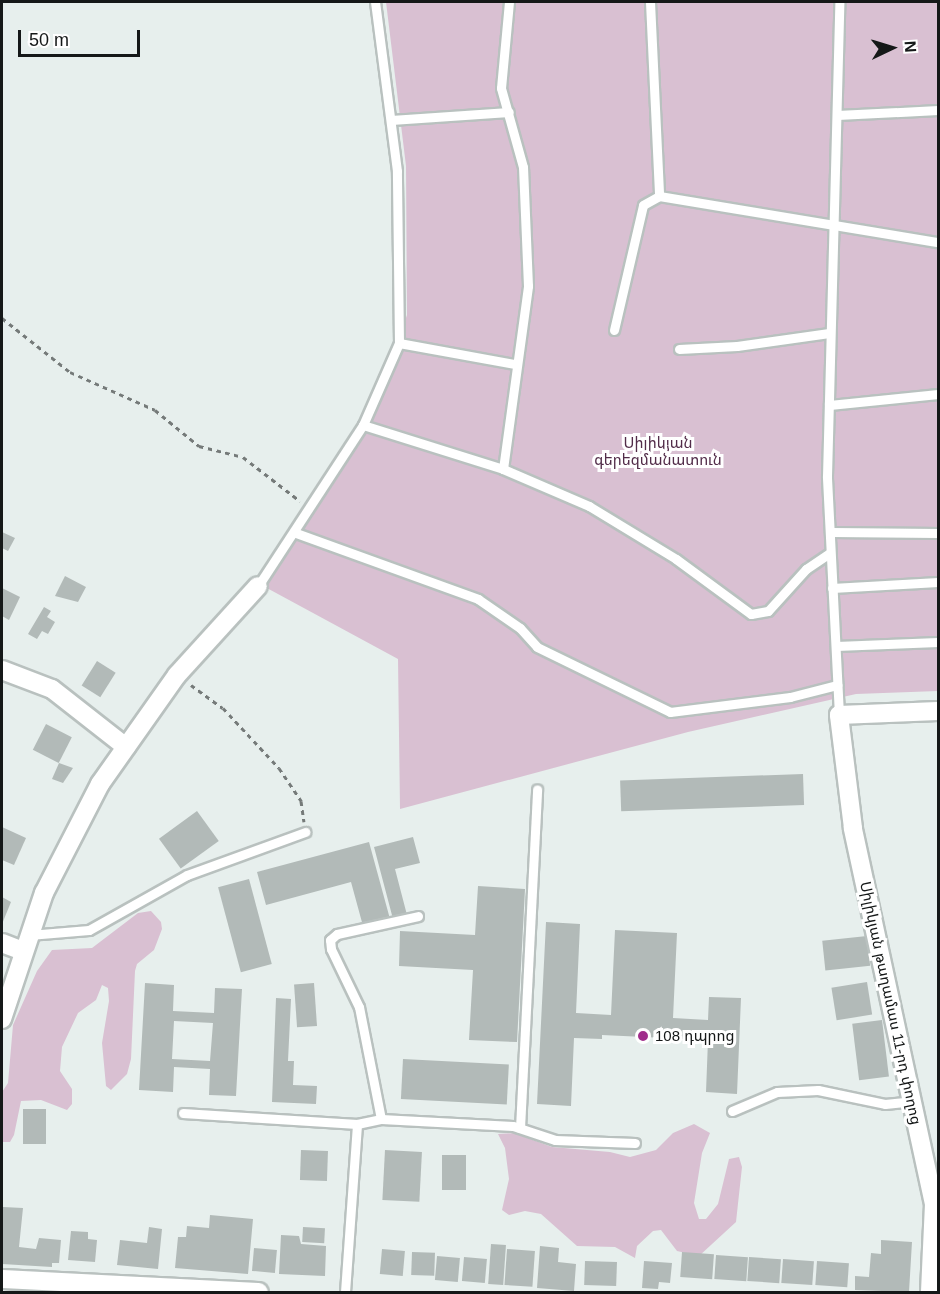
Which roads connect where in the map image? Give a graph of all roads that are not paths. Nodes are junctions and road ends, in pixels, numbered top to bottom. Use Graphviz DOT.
graph roads {
  1 [pos="375,2"];
  2 [pos="509,2"];
  3 [pos="651,2"];
  4 [pos="839,2"];
  5 [pos="939,110"];
  6 [pos="509,112"];
  7 [pos="837,115"];
  8 [pos="391,120"];
  9 [pos="659,196"];
  10 [pos="835,224"];
  11 [pos="939,243"];
  12 [pos="614,330"];
  13 [pos="829,333"];
  14 [pos="399,343"];
  15 [pos="679,349"];
  16 [pos="515,364"];
  17 [pos="939,394"];
  18 [pos="829,405"];
  19 [pos="363,425"];
  20 [pos="503,469"];
  21 [pos="831,532"];
  22 [pos="296,533"];
  23 [pos="939,533"];
  24 [pos="830,553"];
  25 [pos="939,582"];
  26 [pos="258,586"];
  27 [pos="832,588"];
  28 [pos="939,642"];
  29 [pos="836,646"];
  30 [pos="2,670"];
  31 [pos="837,685"];
  32 [pos="939,711"];
  33 [pos="838,715"];
  34 [pos="126,747"];
  35 [pos="537,789"];
  36 [pos="305,832"];
  37 [pos="418,916"];
  38 [pos="2,943"];
  39 [pos="26,943"];
  40 [pos="2,1019"];
  41 [pos="912,1101"];
  42 [pos="732,1111"];
  43 [pos="183,1113"];
  44 [pos="381,1119"];
  45 [pos="357,1124"];
  46 [pos="520,1128"];
  47 [pos="635,1143"];
  48 [pos="2,1279"];
  49 [pos="259,1293"];
  50 [pos="345,1293"];
  51 [pos="930,1293"];
  1 -- 8 [label="lane"];
  2 -- 6 [label="lane"];
  3 -- 9 [label="lane"];
  4 -- 7 [label="lane"];
  5 -- 7 [label="lane"];
  6 -- 8 [label="lane"];
  6 -- 16 [label="lane"];
  7 -- 10 [label="lane"];
  8 -- 14 [label="lane"];
  9 -- 10 [label="lane"];
  9 -- 12 [label="lane"];
  10 -- 11 [label="lane"];
  10 -- 13 [label="lane"];
  13 -- 15 [label="lane"];
  13 -- 18 [label="lane"];
  14 -- 16 [label="lane"];
  14 -- 19 [label="lane"];
  16 -- 20 [label="lane"];
  17 -- 18 [label="lane"];
  18 -- 21 [label="lane"];
  19 -- 20 [label="lane"];
  19 -- 22 [label="lane"];
  20 -- 24 [label="lane"];
  21 -- 23 [label="lane"];
  21 -- 24 [label="lane"];
  22 -- 26 [label="lane"];
  22 -- 31 [label="lane"];
  24 -- 27 [label="lane"];
  25 -- 27 [label="lane"];
  26 -- 34 [label="street"];
  27 -- 29 [label="lane"];
  28 -- 29 [label="lane"];
  29 -- 31 [label="lane"];
  30 -- 34 [label="street"];
  31 -- 33 [label="lane"];
  32 -- 33 [label="street"];
  33 -- 41 [label="street, Սիլիկյան թաղամաս 11-րդ փողոց"];
  34 -- 39 [label="street"];
  35 -- 46 [label="lane"];
  36 -- 39 [label="lane"];
  37 -- 44 [label="lane"];
  38 -- 39 [label="street"];
  39 -- 40 [label="street"];
  41 -- 42 [label="lane"];
  41 -- 51 [label="street, Սիլիկյան թաղամաս 11-րդ փողոց"];
  43 -- 45 [label="lane"];
  44 -- 45 [label="lane"];
  44 -- 46 [label="lane"];
  45 -- 50 [label="lane"];
  46 -- 47 [label="lane"];
  48 -- 49 [label="street"];
}
